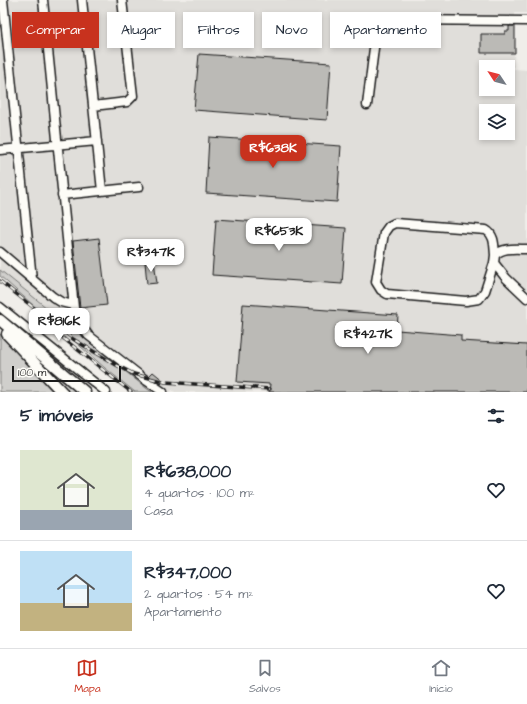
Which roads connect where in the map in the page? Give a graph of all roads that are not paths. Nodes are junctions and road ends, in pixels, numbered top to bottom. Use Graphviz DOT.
graph roads {
  1 [pos="4,0"];
  2 [pos="43,0"];
  3 [pos="82,0"];
  4 [pos="122,0"];
  5 [pos="527,21"];
  6 [pos="367,105"];
  7 [pos="93,106"];
  8 [pos="97,141"];
  9 [pos="57,145"];
  10 [pos="18,149"];
  11 [pos="0,150"];
  12 [pos="139,186"];
  13 [pos="102,190"];
  14 [pos="62,195"];
  15 [pos="527,249"];
  16 [pos="0,252"];
  17 [pos="494,259"];
  18 [pos="32,279"];
  19 [pos="527,298"];
  20 [pos="73,304"];
  21 [pos="0,307"];
  22 [pos="0,320"];
  23 [pos="0,327"];
  24 [pos="62,392"];
  25 [pos="85,392"];
  26 [pos="106,392"];
  27 [pos="163,392"];
  1 -- 10 [label="street"];
  2 -- 9 [label="street"];
  3 -- 7 [label="street"];
  4 -- 7 [label="street"];
  5 -- 6 [label="street"];
  7 -- 8 [label="street"];
  8 -- 9 [label="street"];
  8 -- 13 [label="street"];
  9 -- 10 [label="street"];
  9 -- 14 [label="street"];
  10 -- 11 [label="street"];
  10 -- 18 [label="street"];
  12 -- 13 [label="street"];
  13 -- 14 [label="street"];
  14 -- 20 [label="street"];
  15 -- 17 [label="street"];
  16 -- 18 [label="street"];
  17 -- 17 [label="street"];
  17 -- 19 [label="street"];
  18 -- 20 [label="street"];
  20 -- 27 [label="street"];
  21 -- 26 [label="street"];
  22 -- 25 [label="main road"];
  23 -- 24 [label="main road"];
}
